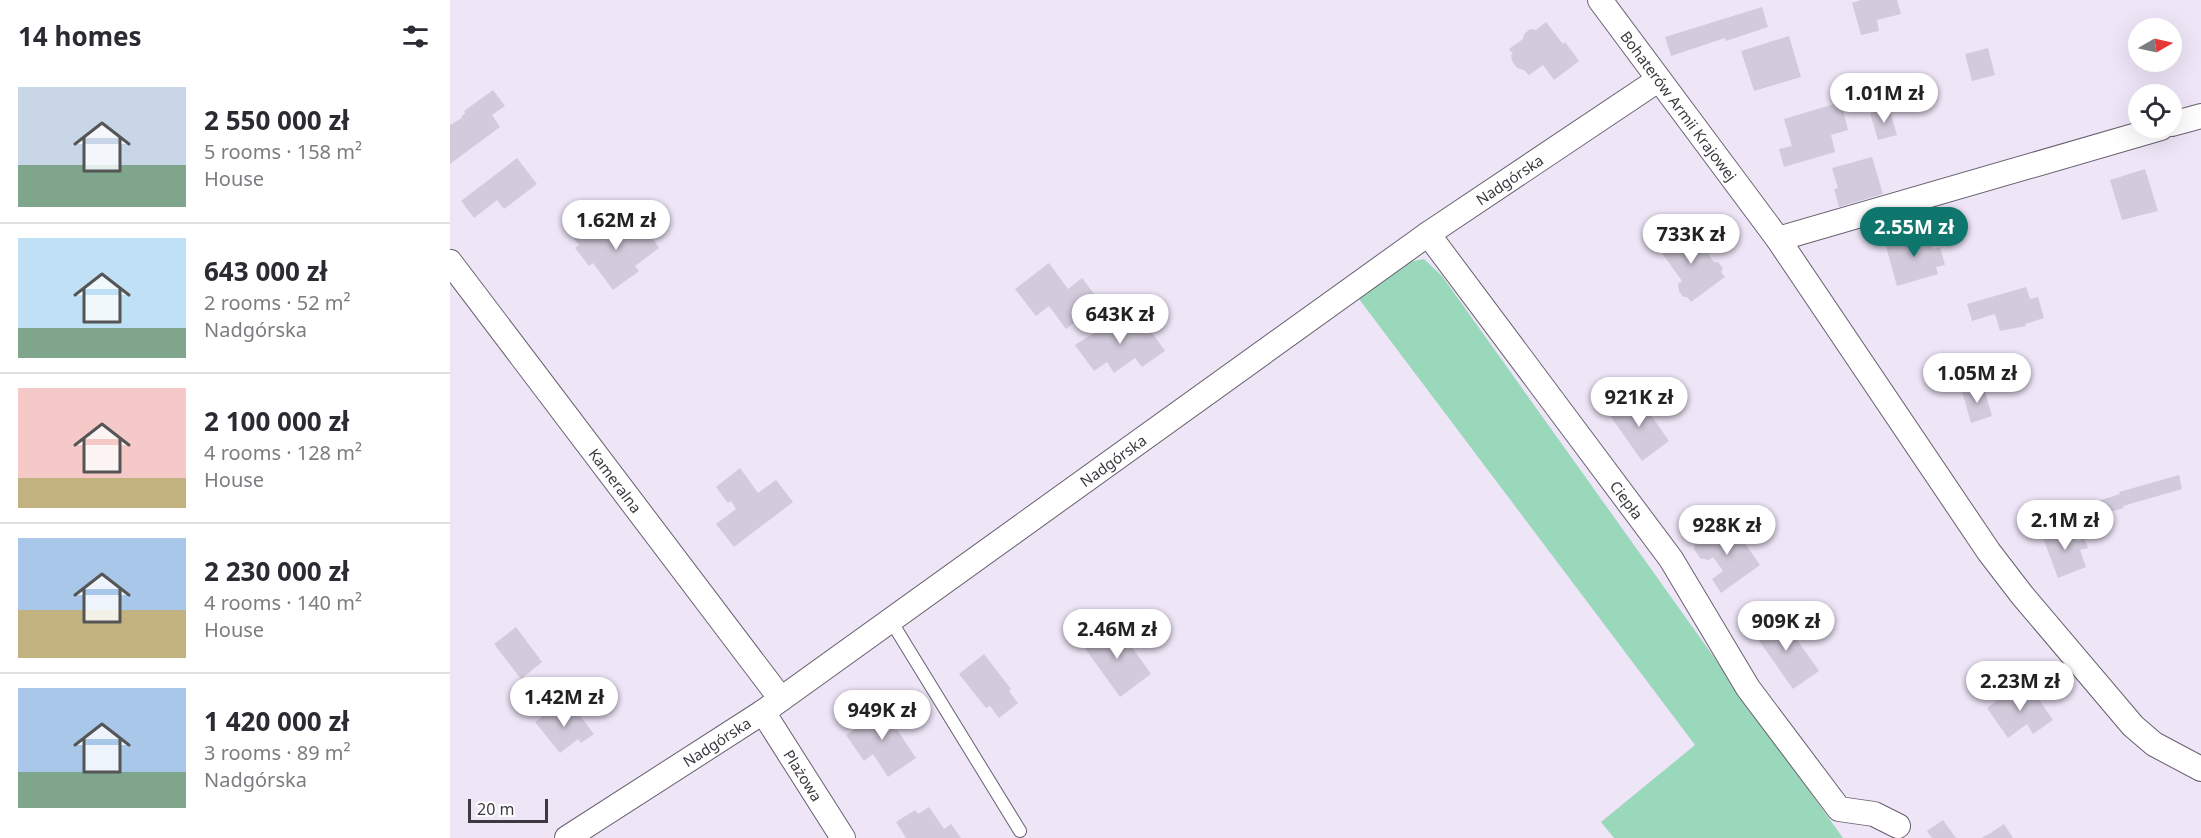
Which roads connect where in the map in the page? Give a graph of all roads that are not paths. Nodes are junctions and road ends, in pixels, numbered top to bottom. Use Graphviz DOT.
graph roads {
  1 [pos="1600,0"];
  2 [pos="1658,80"];
  3 [pos="2201,116"];
  4 [pos="2182,121"];
  5 [pos="2128,138"];
  6 [pos="1428,234"];
  7 [pos="1778,239"];
  8 [pos="450,262"];
  9 [pos="891,621"];
  10 [pos="772,706"];
  11 [pos="2201,770"];
  12 [pos="1899,826"];
  13 [pos="1020,831"];
  14 [pos="567,838"];
  15 [pos="843,838"];
  1 -- 2 [label="street, Bohaterów Armii Krajowej"];
  2 -- 6 [label="street, Nadgórska"];
  2 -- 7 [label="street, Bohaterów Armii Krajowej"];
  3 -- 4 [label="street"];
  5 -- 7 [label="street"];
  6 -- 9 [label="street, Nadgórska"];
  6 -- 12 [label="street, Ciepła"];
  7 -- 11 [label="street, Bohaterów Armii Krajowej"];
  8 -- 10 [label="street, Kameralna"];
  9 -- 10 [label="street, Nadgórska"];
  9 -- 13 [label="lane"];
  10 -- 14 [label="street, Nadgórska"];
  10 -- 15 [label="street, Plażowa"];
}
